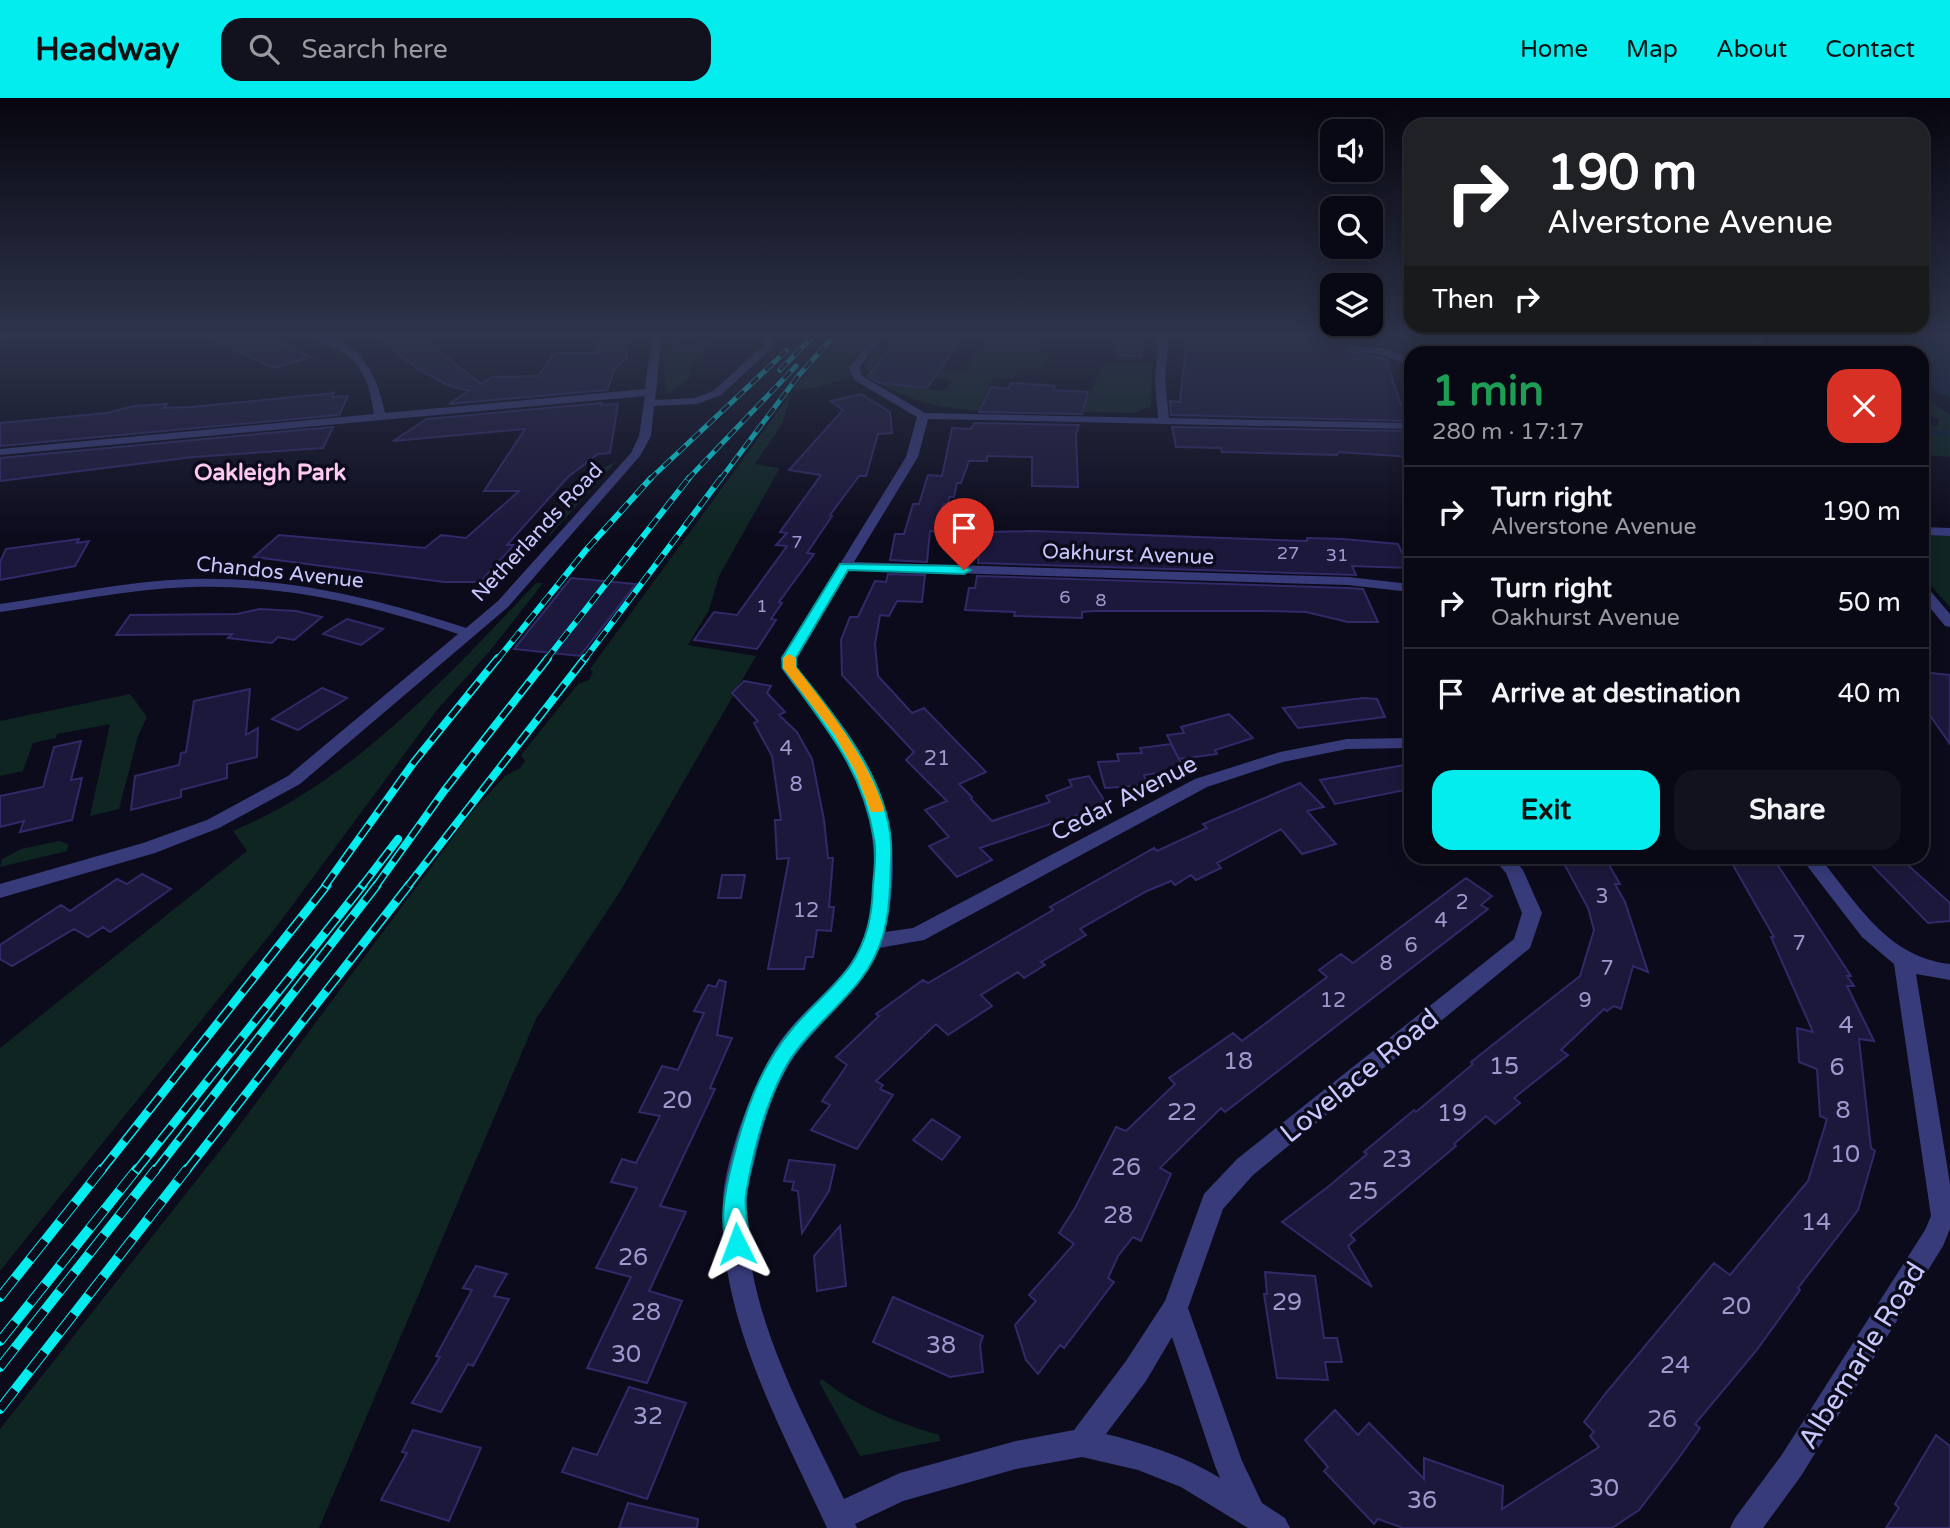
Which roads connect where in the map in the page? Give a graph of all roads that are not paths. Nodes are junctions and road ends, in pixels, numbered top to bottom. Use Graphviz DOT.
graph roads {
  1 [pos="377,402"];
  2 [pos="581,402"];
  3 [pos="648,402"];
  4 [pos="899,402"];
  5 [pos="1162,402"];
  6 [pos="380,416"];
  7 [pos="923,416"];
  8 [pos="1164,421"];
  9 [pos="1404,426"];
  10 [pos="0,452"];
  11 [pos="1929,531"];
  12 [pos="1950,532"];
  13 [pos="844,566"];
  14 [pos="1404,587"];
  15 [pos="1929,598"];
  16 [pos="0,608"];
  17 [pos="1950,622"];
  18 [pos="468,633"];
  19 [pos="1404,743"];
  20 [pos="1508,864"];
  21 [pos="1815,864"];
  22 [pos="0,891"];
  23 [pos="875,942"];
  24 [pos="1904,962"];
  25 [pos="1950,972"];
  26 [pos="1175,1308"];
  27 [pos="1082,1443"];
  28 [pos="1263,1521"];
  29 [pos="839,1522"];
  30 [pos="1745,1528"];
  1 -- 6 [label="street"];
  2 -- 6 [label="street"];
  3 -- 18 [label="street, Netherlands Road"];
  4 -- 7 [label="street"];
  5 -- 8 [label="street"];
  6 -- 10 [label="street"];
  7 -- 8 [label="street"];
  7 -- 13 [label="street"];
  8 -- 9 [label="street"];
  11 -- 12 [label="street"];
  13 -- 14 [label="street, Oakhurst Avenue"];
  13 -- 23 [label="street"];
  15 -- 17 [label="street"];
  16 -- 18 [label="street, Chandos Avenue"];
  18 -- 22 [label="street, Netherlands Road"];
  19 -- 23 [label="street, Cedar Avenue"];
  20 -- 26 [label="street, Lovelace Road"];
  21 -- 24 [label="street"];
  23 -- 29 [label="street"];
  24 -- 25 [label="street"];
  24 -- 30 [label="street, Albemarle Road"];
  26 -- 27 [label="street, Lovelace Road"];
  26 -- 28 [label="street"];
  27 -- 28 [label="street"];
  27 -- 29 [label="street"];
}
